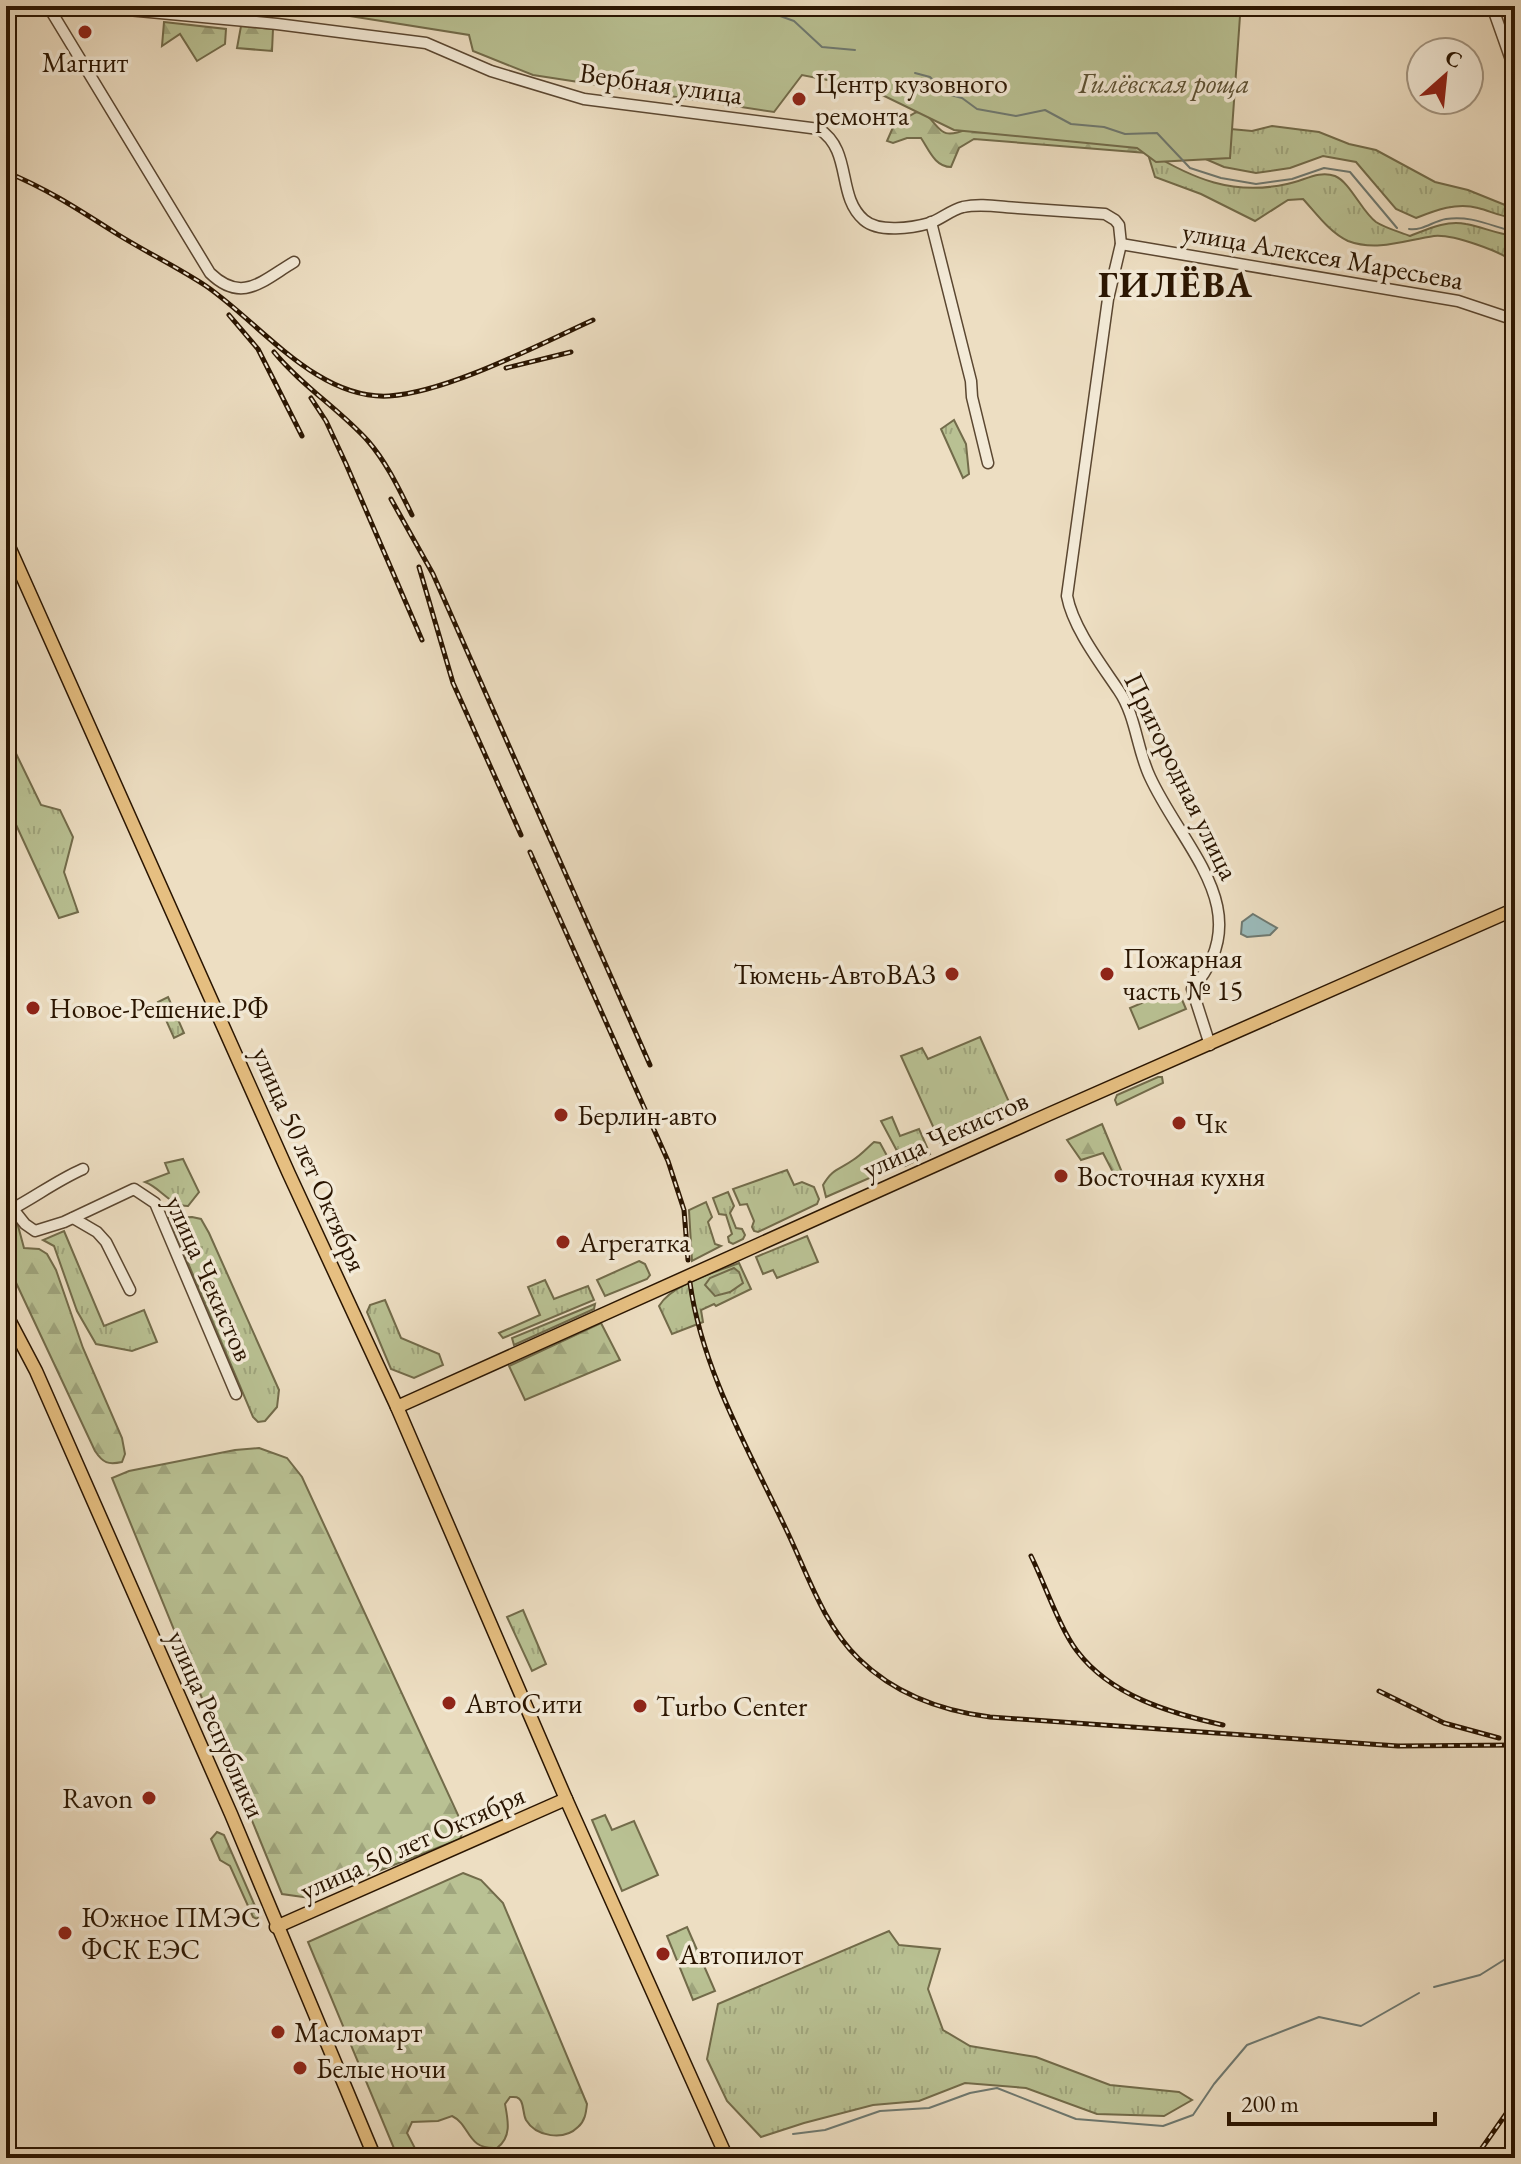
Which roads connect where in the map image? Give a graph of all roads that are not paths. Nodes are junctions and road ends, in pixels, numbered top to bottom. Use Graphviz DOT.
graph roads {
  1 [pos="48,6"];
  2 [pos="85,6"];
  3 [pos="1492,6"];
  4 [pos="1515,71"];
  5 [pos="931,222"];
  6 [pos="1121,244"];
  7 [pos="294,262"];
  8 [pos="1515,320"];
  9 [pos="988,463"];
  10 [pos="6,540"];
  11 [pos="1515,909"];
  12 [pos="1210,1045"];
  13 [pos="83,1169"];
  14 [pos="6,1200"];
  15 [pos="14,1208"];
  16 [pos="73,1218"];
  17 [pos="130,1290"];
  18 [pos="6,1314"];
  19 [pos="236,1394"];
  20 [pos="397,1407"];
  21 [pos="566,1799"];
  22 [pos="276,1927"];
  23 [pos="375,2158"];
  24 [pos="727,2158"];
  1 -- 7 [label="street"];
  2 -- 5 [label="street, Вербная улица"];
  3 -- 4 [label="street"];
  5 -- 6 [label="street, Вербная улица"];
  5 -- 9 [label="street"];
  6 -- 8 [label="street, улица Алексея Маресьева"];
  6 -- 12 [label="street, Пригородная улица"];
  10 -- 20 [label="main road, улица 50 лет Октября"];
  11 -- 12 [label="main road, улица Чекистов"];
  12 -- 20 [label="main road, улица Чекистов"];
  13 -- 15 [label="street"];
  14 -- 15 [label="street"];
  15 -- 16 [label="street"];
  16 -- 17 [label="street"];
  16 -- 19 [label="street, улица Чекистов"];
  18 -- 22 [label="main road, улица Республики"];
  20 -- 21 [label="main road, улица 50 лет Октября"];
  21 -- 22 [label="main road, улица 50 лет Октября"];
  21 -- 24 [label="main road, улица 50 лет Октября"];
  22 -- 23 [label="main road, улица Республики"];
}
